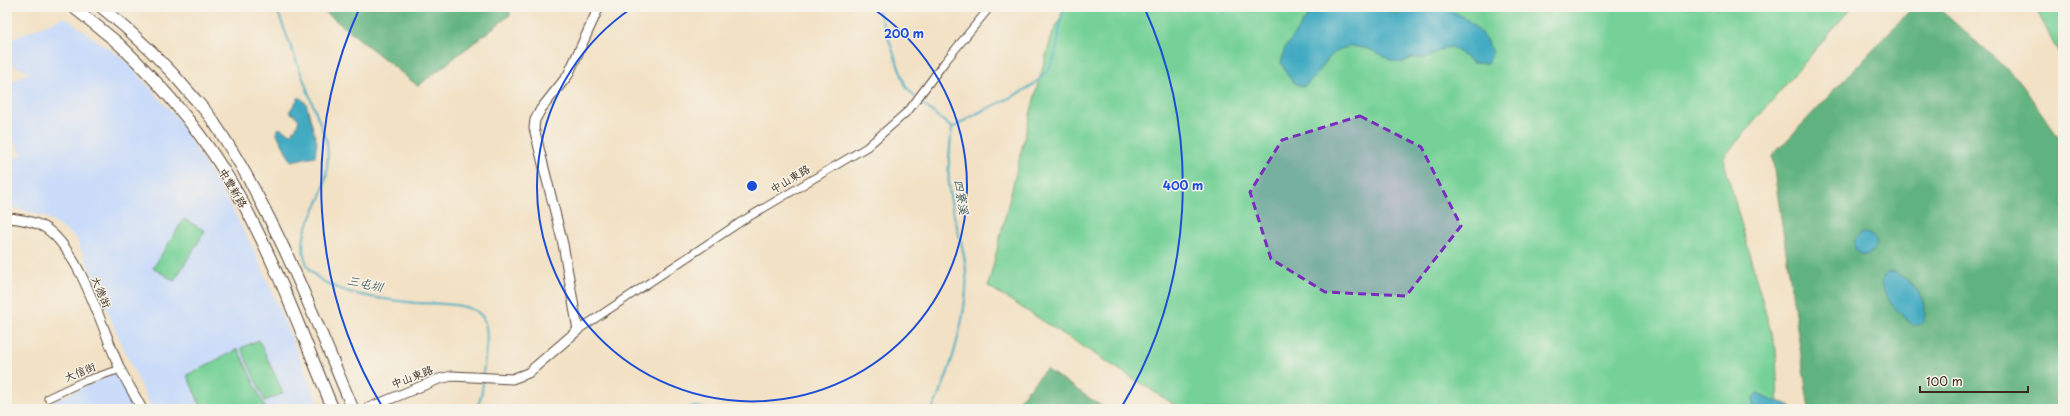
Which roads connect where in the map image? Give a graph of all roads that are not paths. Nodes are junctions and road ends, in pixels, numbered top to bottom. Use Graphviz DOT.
graph roads {
  1 [pos="73,7"];
  2 [pos="101,7"];
  3 [pos="600,7"];
  4 [pos="990,7"];
  5 [pos="7,218"];
  6 [pos="578,330"];
  7 [pos="120,369"];
  8 [pos="48,398"];
  9 [pos="142,409"];
  10 [pos="333,409"];
  11 [pos="353,409"];
  12 [pos="366,409"];
  1 -- 10 [label="main road, 中豐新路"];
  2 -- 11 [label="main road, 中豐新路"];
  3 -- 6 [label="street"];
  4 -- 6 [label="street, 中山東路"];
  5 -- 7 [label="street, 大德街"];
  6 -- 12 [label="street, 中山東路"];
  7 -- 8 [label="street, 大信街"];
  7 -- 9 [label="street, 大德街"];
}
